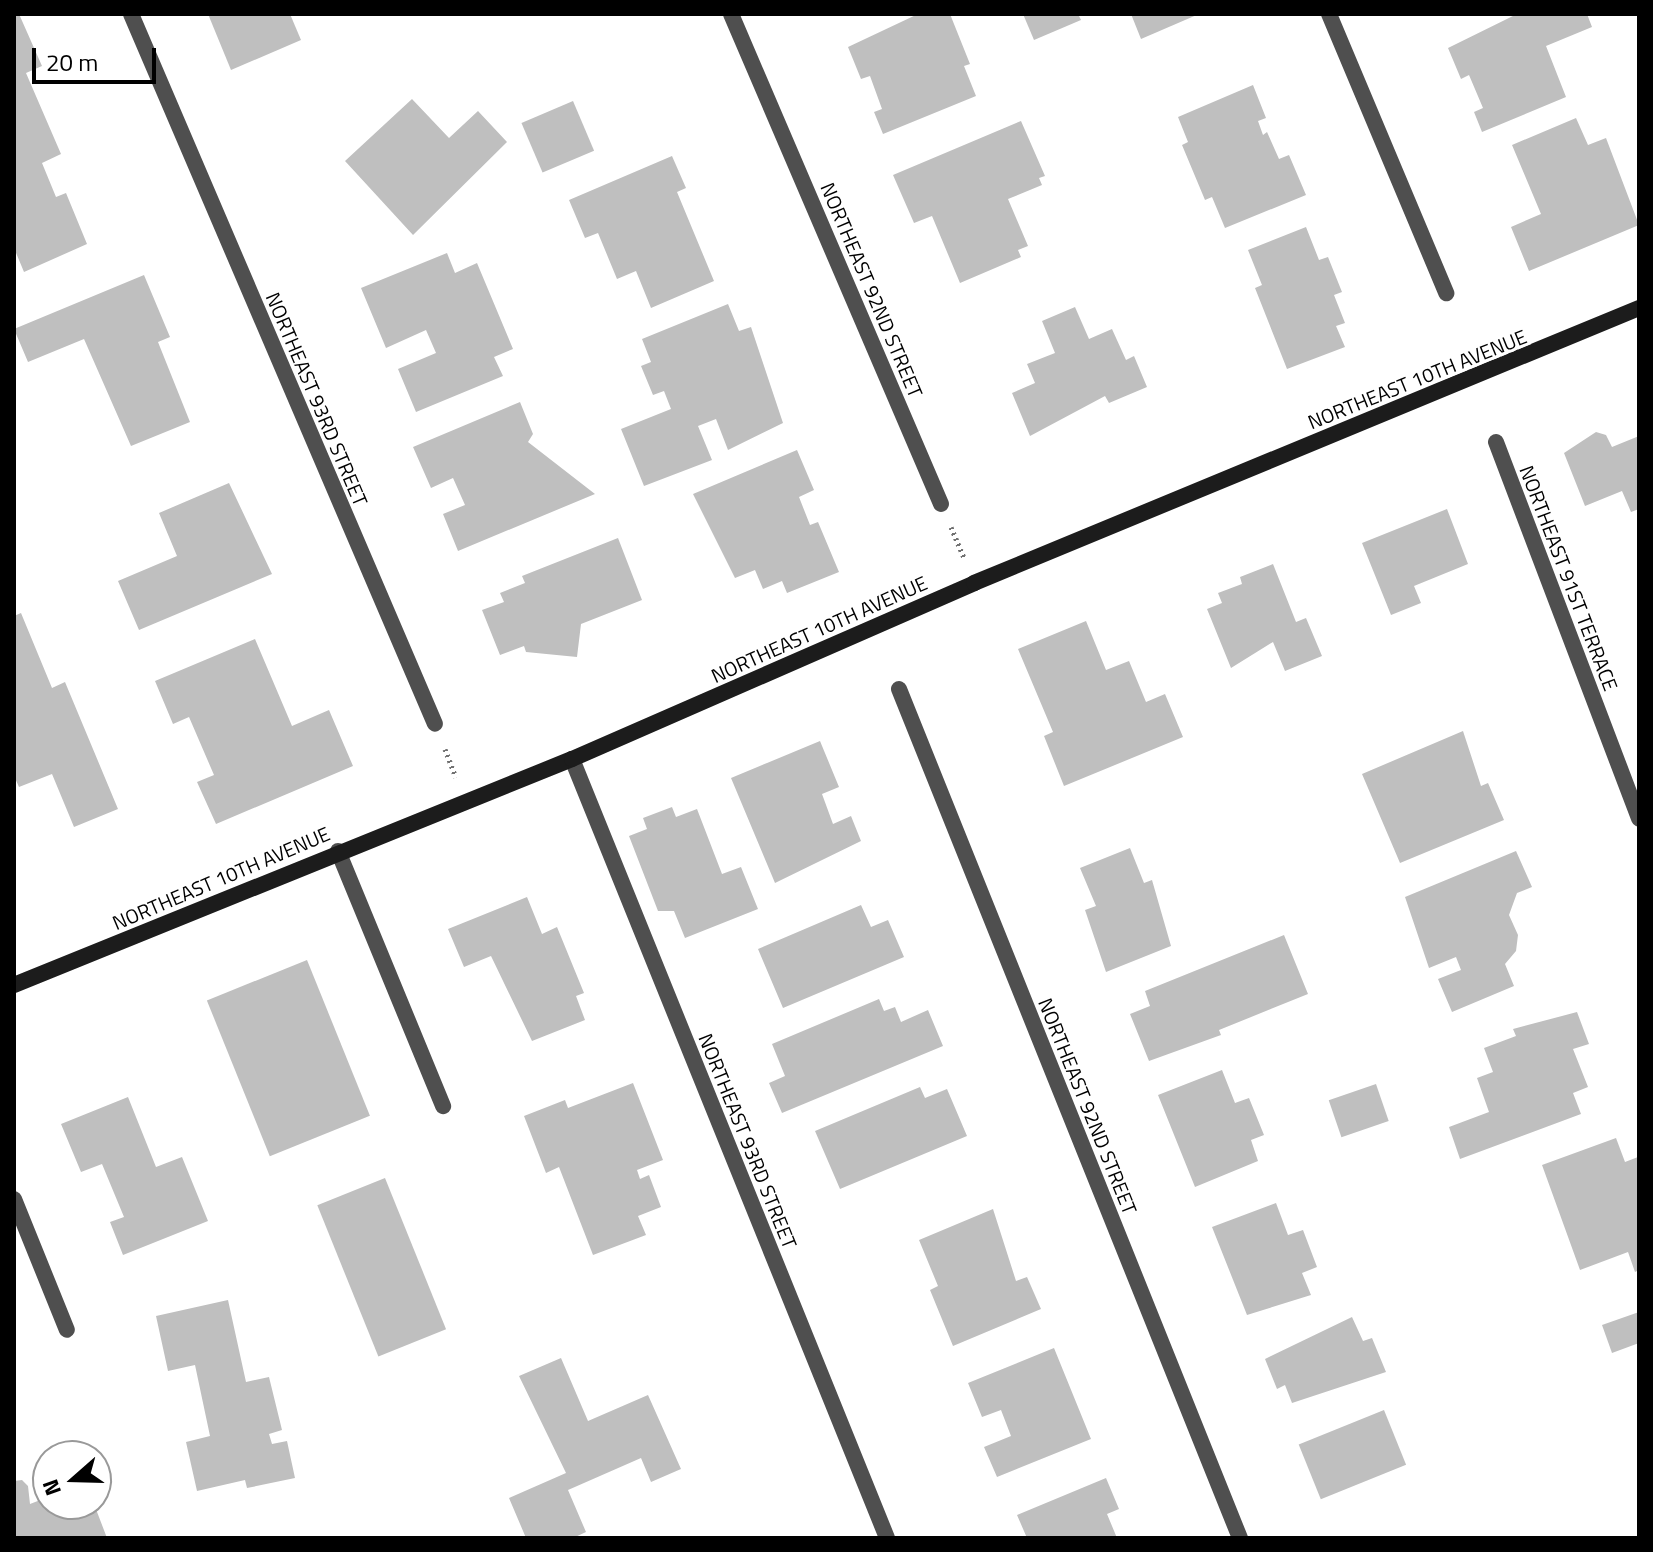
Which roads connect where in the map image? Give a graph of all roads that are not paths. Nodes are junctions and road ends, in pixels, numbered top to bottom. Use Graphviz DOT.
graph roads {
  1 [pos="131,14"];
  2 [pos="731,14"];
  3 [pos="1329,14"];
  4 [pos="1446,293"];
  5 [pos="1639,308"];
  6 [pos="1496,442"];
  7 [pos="941,504"];
  8 [pos="899,689"];
  9 [pos="435,724"];
  10 [pos="572,759"];
  11 [pos="1639,819"];
  12 [pos="338,851"];
  13 [pos="14,985"];
  14 [pos="443,1106"];
  15 [pos="14,1199"];
  16 [pos="67,1330"];
  17 [pos="887,1538"];
  18 [pos="1240,1538"];
  1 -- 9 [label="street, NORTHEAST 93RD STREET"];
  2 -- 7 [label="street, NORTHEAST 92ND STREET"];
  3 -- 4 [label="street"];
  5 -- 10 [label="street, NORTHEAST 10TH AVENUE"];
  6 -- 11 [label="street, NORTHEAST 91ST TERRACE"];
  8 -- 18 [label="street, NORTHEAST 92ND STREET"];
  10 -- 12 [label="street, NORTHEAST 10TH AVENUE"];
  10 -- 17 [label="street, NORTHEAST 93RD STREET"];
  12 -- 13 [label="street, NORTHEAST 10TH AVENUE"];
  12 -- 14 [label="street"];
  15 -- 16 [label="street"];
}
